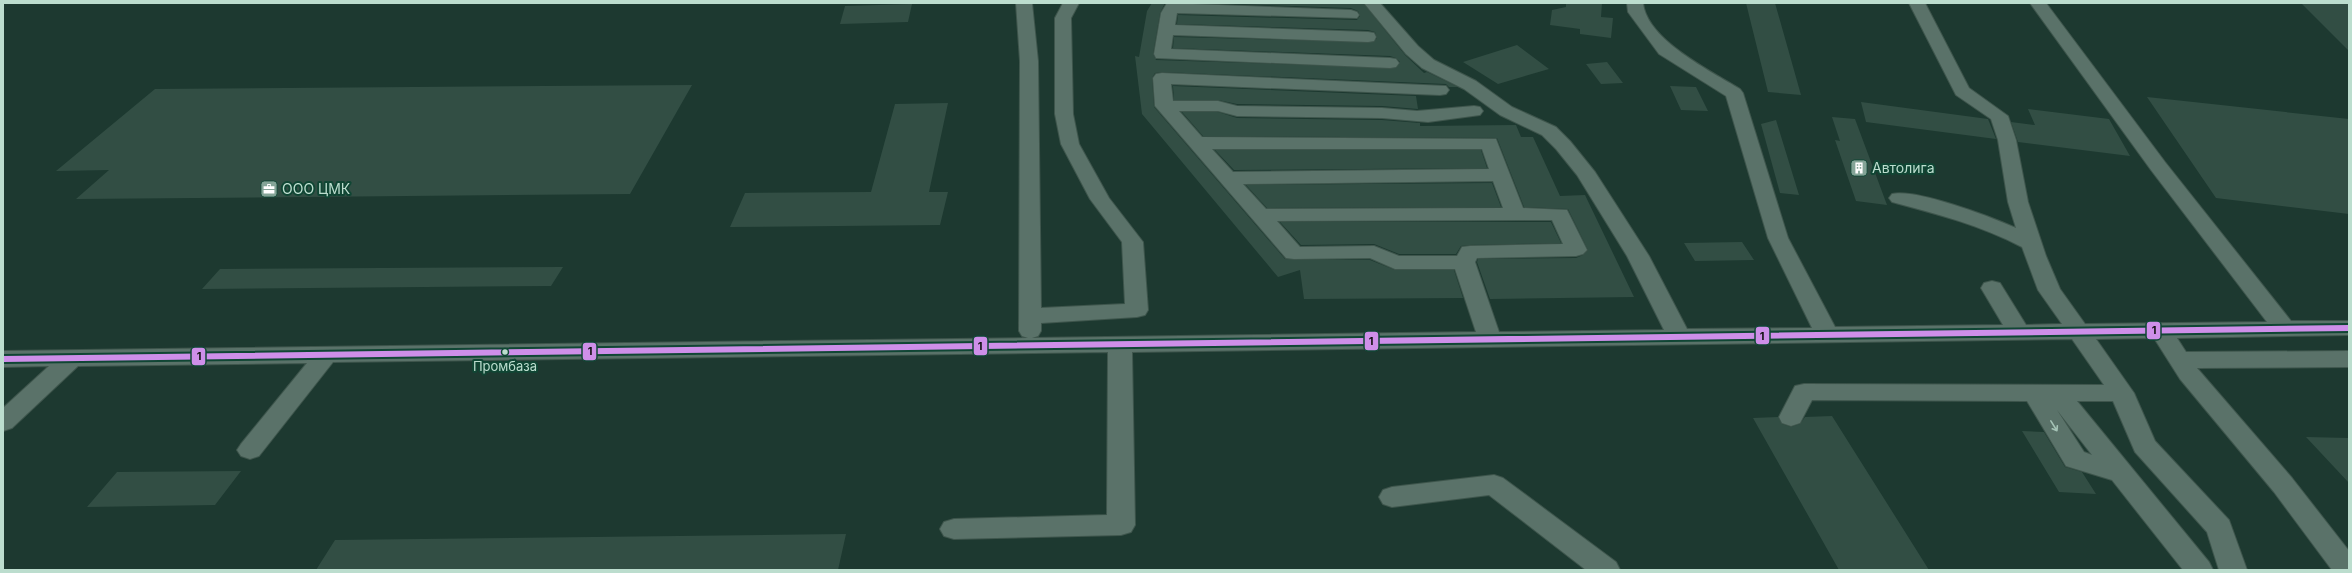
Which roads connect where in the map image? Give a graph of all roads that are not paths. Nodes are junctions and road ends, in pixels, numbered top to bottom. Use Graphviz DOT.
graph roads {
  1 [pos="1024,3"];
  2 [pos="1071,3"];
  3 [pos="1372,3"];
  4 [pos="1635,3"];
  5 [pos="1917,3"];
  6 [pos="2038,3"];
  7 [pos="1174,5"];
  8 [pos="1345,9"];
  9 [pos="1166,30"];
  10 [pos="1368,37"];
  11 [pos="1390,63"];
  12 [pos="1428,64"];
  13 [pos="1440,90"];
  14 [pos="1164,106"];
  15 [pos="1474,110"];
  16 [pos="1506,112"];
  17 [pos="1197,144"];
  18 [pos="1500,175"];
  19 [pos="1228,178"];
  20 [pos="1899,198"];
  21 [pos="1260,214"];
  22 [pos="1515,214"];
  23 [pos="2031,244"];
  24 [pos="1464,262"];
  25 [pos="1992,288"];
  26 [pos="1031,316"];
  27 [pos="2349,328"];
  28 [pos="2285,329"];
  29 [pos="2161,331"];
  30 [pos="2019,332"];
  31 [pos="2081,332"];
  32 [pos="1827,335"];
  33 [pos="1679,336"];
  34 [pos="1490,338"];
  35 [pos="1120,343"];
  36 [pos="1029,344"];
  37 [pos="325,356"];
  38 [pos="3,358"];
  39 [pos="72,358"];
  40 [pos="2349,359"];
  41 [pos="2179,360"];
  42 [pos="2045,393"];
  43 [pos="2122,393"];
  44 [pos="1791,417"];
  45 [pos="3,422"];
  46 [pos="250,450"];
  47 [pos="1392,497"];
  48 [pos="954,529"];
  49 [pos="1606,570"];
  50 [pos="2199,570"];
  51 [pos="2232,570"];
  52 [pos="2348,570"];
  1 -- 26 [label="street"];
  2 -- 26 [label="street"];
  3 -- 12 [label="street"];
  4 -- 32 [label="street"];
  5 -- 23 [label="street"];
  6 -- 28 [label="street"];
  7 -- 8 [label="street"];
  7 -- 9 [label="street"];
  8 -- 10 [label="street"];
  9 -- 10 [label="street"];
  9 -- 11 [label="street"];
  10 -- 11 [label="street"];
  11 -- 12 [label="street"];
  12 -- 13 [label="street"];
  12 -- 16 [label="street"];
  13 -- 14 [label="street"];
  13 -- 15 [label="street"];
  14 -- 15 [label="street"];
  14 -- 17 [label="street"];
  15 -- 16 [label="street"];
  16 -- 33 [label="street"];
  17 -- 18 [label="street"];
  17 -- 19 [label="street"];
  18 -- 19 [label="street"];
  18 -- 22 [label="street"];
  19 -- 21 [label="street"];
  20 -- 23 [label="street"];
  21 -- 22 [label="street"];
  21 -- 24 [label="street"];
  22 -- 24 [label="street"];
  23 -- 31 [label="street"];
  24 -- 34 [label="street"];
  25 -- 30 [label="street"];
  26 -- 36 [label="street"];
  27 -- 28 [label="street"];
  28 -- 29 [label="street"];
  29 -- 31 [label="street"];
  29 -- 41 [label="street"];
  30 -- 31 [label="street"];
  30 -- 32 [label="street"];
  31 -- 43 [label="street"];
  32 -- 33 [label="street"];
  33 -- 34 [label="street"];
  34 -- 35 [label="street"];
  35 -- 36 [label="street"];
  35 -- 48 [label="street"];
  36 -- 37 [label="street"];
  37 -- 39 [label="street"];
  37 -- 46 [label="street"];
  38 -- 39 [label="street"];
  39 -- 45 [label="street"];
  40 -- 41 [label="street"];
  41 -- 52 [label="street"];
  42 -- 43 [label="street"];
  42 -- 44 [label="street"];
  42 -- 50 [label="street"];
  43 -- 51 [label="street"];
  47 -- 49 [label="street"];
}
